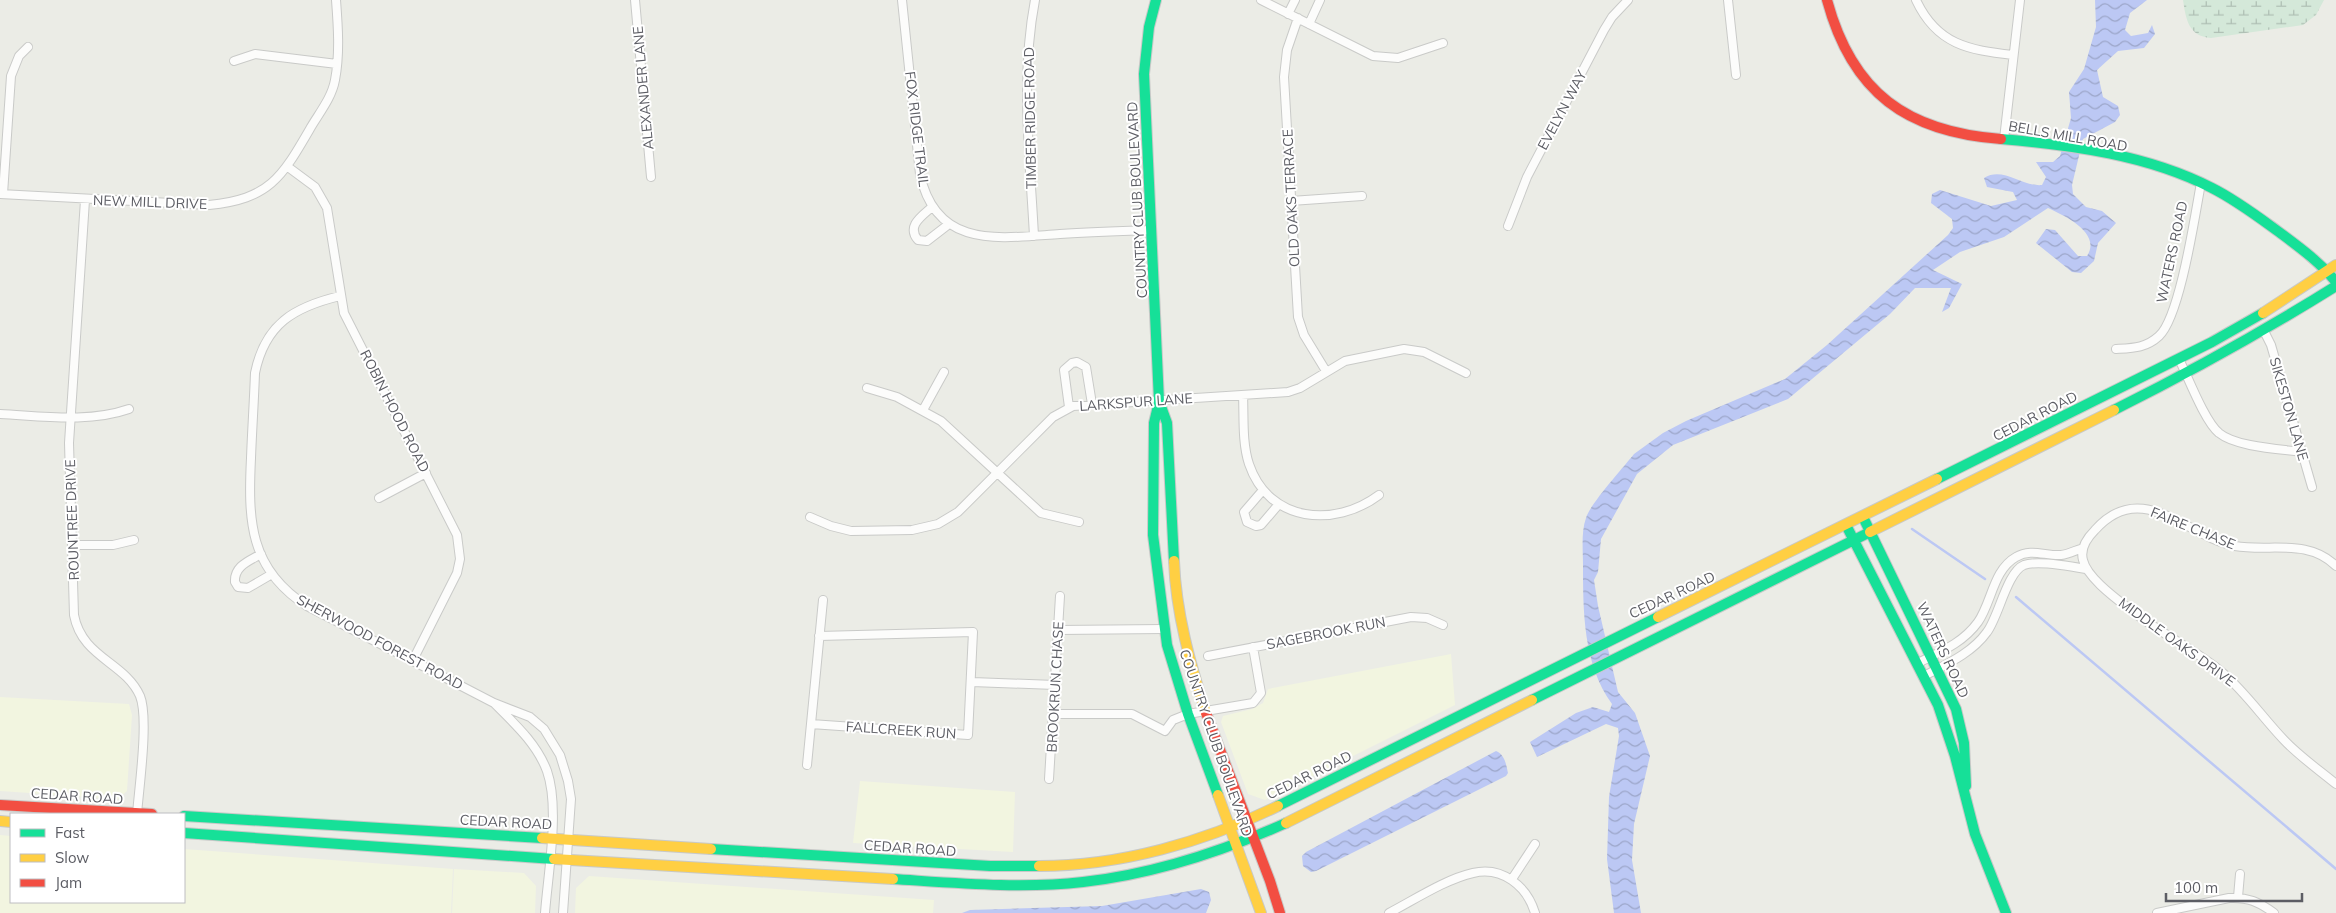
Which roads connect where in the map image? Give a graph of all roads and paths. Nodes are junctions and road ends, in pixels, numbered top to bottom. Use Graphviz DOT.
graph roads {
  1 [pos="336,0"];
  2 [pos="635,0"];
  3 [pos="902,0"];
  4 [pos="1035,0"];
  5 [pos="1156,0"];
  6 [pos="1262,0"];
  7 [pos="1295,0"];
  8 [pos="1320,0"];
  9 [pos="1628,0"];
  10 [pos="1728,0"];
  11 [pos="1828,0"];
  12 [pos="1916,0"];
  13 [pos="2020,0"];
  14 [pos="1288,14"];
  15 [pos="1298,18"];
  16 [pos="1309,24"];
  17 [pos="1442,43"];
  18 [pos="28,47"];
  19 [pos="2014,55"];
  20 [pos="234,61"];
  21 [pos="337,64"];
  22 [pos="1736,75"];
  23 [pos="2004,139"];
  24 [pos="288,167"];
  25 [pos="651,176"];
  26 [pos="2201,183"];
  27 [pos="2,194"];
  28 [pos="1362,196"];
  29 [pos="85,200"];
  30 [pos="1291,201"];
  31 [pos="932,207"];
  32 [pos="949,224"];
  33 [pos="1508,226"];
  34 [pos="1152,230"];
  35 [pos="1034,236"];
  36 [pos="2332,268"];
  37 [pos="2336,282"];
  38 [pos="2336,286"];
  39 [pos="340,296"];
  40 [pos="2264,331"];
  41 [pos="2116,349"];
  42 [pos="2179,359"];
  43 [pos="944,372"];
  44 [pos="1326,372"];
  45 [pos="1466,373"];
  46 [pos="2186,374"];
  47 [pos="867,388"];
  48 [pos="1243,395"];
  49 [pos="1159,401"];
  50 [pos="1092,404"];
  51 [pos="1069,407"];
  52 [pos="129,409"];
  53 [pos="923,410"];
  54 [pos="0,414"];
  55 [pos="70,416"];
  56 [pos="2302,452"];
  57 [pos="426,473"];
  58 [pos="997,473"];
  59 [pos="2312,487"];
  60 [pos="1263,490"];
  61 [pos="1379,495"];
  62 [pos="379,498"];
  63 [pos="1279,504"];
  64 [pos="810,517"];
  65 [pos="1863,517"];
  66 [pos="1079,522"];
  67 [pos="1846,525"];
  68 [pos="1870,532"];
  69 [pos="134,540"];
  70 [pos="1854,540"];
  71 [pos="73,545"];
  72 [pos="2083,548"];
  73 [pos="261,554"];
  74 [pos="2336,566"];
  75 [pos="2086,569"];
  76 [pos="272,574"];
  77 [pos="1060,596"];
  78 [pos="823,600"];
  79 [pos="1443,626"];
  80 [pos="1164,629"];
  81 [pos="1058,630"];
  82 [pos="819,636"];
  83 [pos="1253,647"];
  84 [pos="1208,656"];
  85 [pos="1932,656"];
  86 [pos="413,660"];
  87 [pos="1918,663"];
  88 [pos="1938,669"];
  89 [pos="1924,676"];
  90 [pos="972,682"];
  91 [pos="1055,685"];
  92 [pos="494,703"];
  93 [pos="1197,713"];
  94 [pos="1053,714"];
  95 [pos="811,724"];
  96 [pos="807,765"];
  97 [pos="1049,779"];
  98 [pos="2336,784"];
  99 [pos="1967,804"];
  100 [pos="0,805"];
  101 [pos="122,813"];
  102 [pos="137,813"];
  103 [pos="185,816"];
  104 [pos="1246,820"];
  105 [pos="1230,827"];
  106 [pos="185,833"];
  107 [pos="1254,838"];
  108 [pos="551,839"];
  109 [pos="568,840"];
  110 [pos="1236,844"];
  111 [pos="1535,844"];
  112 [pos="549,858"];
  113 [pos="566,859"];
  114 [pos="2240,874"];
  115 [pos="1512,879"];
  116 [pos="2238,898"];
  117 [pos="545,913"];
  118 [pos="564,913"];
  119 [pos="1261,913"];
  120 [pos="1280,913"];
  121 [pos="1389,913"];
  122 [pos="1535,913"];
  123 [pos="2006,913"];
  124 [pos="2157,913"];
  125 [pos="2274,913"];
  1 -- 21 [label="street, NEW MILL DRIVE"];
  2 -- 25 [label="street, ALEXANDER LANE"];
  3 -- 31 [label="street, FOX RIDGE TRAIL"];
  4 -- 35 [label="street, TIMBER RIDGE ROAD"];
  5 -- 34 [label="main road, COUNTRY CLUB BOULEVARD"];
  6 -- 14 [label="street"];
  7 -- 14 [label="street"];
  8 -- 16 [label="street"];
  9 -- 33 [label="street, EVELYN WAY"];
  10 -- 22 [label="street"];
  11 -- 23 [label="main road, BELLS MILL ROAD"];
  12 -- 19 [label="street"];
  13 -- 19 [label="street"];
  14 -- 15 [label="street"];
  15 -- 16 [label="street"];
  15 -- 30 [label="street, OLD OAKS TERRACE"];
  16 -- 17 [label="street"];
  18 -- 27 [label="street"];
  19 -- 23 [label="street"];
  20 -- 21 [label="street"];
  21 -- 24 [label="street, NEW MILL DRIVE"];
  23 -- 26 [label="main road, BELLS MILL ROAD"];
  24 -- 29 [label="street, NEW MILL DRIVE"];
  24 -- 39 [label="street, ROBIN HOOD ROAD"];
  26 -- 36 [label="main road, BELLS MILL ROAD"];
  26 -- 41 [label="street, WATERS ROAD"];
  27 -- 29 [label="street, NEW MILL DRIVE"];
  28 -- 30 [label="street"];
  29 -- 55 [label="street, ROUNTREE DRIVE"];
  30 -- 44 [label="street, OLD OAKS TERRACE"];
  31 -- 32 [label="street, FOX RIDGE TRAIL"];
  31 -- 32 [label="street"];
  32 -- 35 [label="street, FOX RIDGE TRAIL"];
  34 -- 35 [label="street, FOX RIDGE TRAIL"];
  34 -- 49 [label="main road, COUNTRY CLUB BOULEVARD"];
  36 -- 37 [label="main road, BELLS MILL ROAD"];
  36 -- 42 [label="main road, CEDAR ROAD"];
  38 -- 40 [label="main road"];
  39 -- 57 [label="street, ROBIN HOOD ROAD"];
  39 -- 73 [label="street, SHERWOOD FOREST ROAD"];
  40 -- 46 [label="main road"];
  40 -- 56 [label="street, SIKESTON LANE"];
  42 -- 46 [label="street"];
  42 -- 65 [label="main road, CEDAR ROAD"];
  43 -- 53 [label="street"];
  44 -- 45 [label="street, LARKSPUR LANE"];
  44 -- 48 [label="street, LARKSPUR LANE"];
  46 -- 56 [label="street"];
  46 -- 68 [label="main road"];
  47 -- 53 [label="street"];
  48 -- 49 [label="street, LARKSPUR LANE"];
  48 -- 60 [label="street"];
  49 -- 50 [label="street, LARKSPUR LANE"];
  49 -- 80 [label="main road, COUNTRY CLUB BOULEVARD"];
  49 -- 93 [label="main road, COUNTRY CLUB BOULEVARD"];
  50 -- 51 [label="street, LARKSPUR LANE"];
  50 -- 51 [label="street"];
  51 -- 58 [label="street, LARKSPUR LANE"];
  52 -- 55 [label="street"];
  53 -- 58 [label="street"];
  54 -- 55 [label="street"];
  55 -- 71 [label="street, ROUNTREE DRIVE"];
  56 -- 59 [label="street, SIKESTON LANE"];
  57 -- 62 [label="street"];
  57 -- 86 [label="street, ROBIN HOOD ROAD"];
  58 -- 64 [label="street, LARKSPUR LANE"];
  58 -- 66 [label="street"];
  60 -- 63 [label="street"];
  60 -- 63 [label="street"];
  61 -- 63 [label="street"];
  65 -- 67 [label="main road, CEDAR ROAD"];
  65 -- 68 [label="main road, WATERS ROAD"];
  67 -- 70 [label="main road, WATERS ROAD"];
  67 -- 104 [label="main road, CEDAR ROAD"];
  68 -- 70 [label="main road"];
  68 -- 85 [label="main road, WATERS ROAD"];
  69 -- 71 [label="street"];
  70 -- 87 [label="main road, WATERS ROAD"];
  70 -- 107 [label="main road"];
  71 -- 102 [label="street, ROUNTREE DRIVE"];
  72 -- 74 [label="street, FAIRE CHASE"];
  72 -- 75 [label="street"];
  72 -- 85 [label="street"];
  73 -- 76 [label="street, SHERWOOD FOREST ROAD"];
  73 -- 76 [label="street"];
  75 -- 88 [label="street"];
  75 -- 98 [label="street, MIDDLE OAKS DRIVE"];
  76 -- 86 [label="street, SHERWOOD FOREST ROAD"];
  77 -- 81 [label="street, BROOKRUN CHASE"];
  78 -- 82 [label="street"];
  79 -- 83 [label="street, SAGEBROOK RUN"];
  80 -- 81 [label="street"];
  80 -- 93 [label="main road, COUNTRY CLUB BOULEVARD"];
  81 -- 91 [label="street, BROOKRUN CHASE"];
  82 -- 90 [label="street, FALLCREEK RUN"];
  82 -- 95 [label="street"];
  83 -- 84 [label="street, SAGEBROOK RUN"];
  83 -- 93 [label="street"];
  85 -- 87 [label="street"];
  85 -- 88 [label="main road, WATERS ROAD"];
  86 -- 92 [label="street, SHERWOOD FOREST ROAD"];
  87 -- 89 [label="main road, WATERS ROAD"];
  88 -- 89 [label="street"];
  88 -- 99 [label="main road, WATERS ROAD"];
  89 -- 99 [label="main road, WATERS ROAD"];
  90 -- 91 [label="street"];
  90 -- 95 [label="street, FALLCREEK RUN"];
  91 -- 94 [label="street, BROOKRUN CHASE"];
  92 -- 108 [label="street, SHERWOOD FOREST ROAD"];
  92 -- 109 [label="street, SHERWOOD FOREST ROAD"];
  93 -- 94 [label="street"];
  93 -- 104 [label="main road, COUNTRY CLUB BOULEVARD"];
  93 -- 105 [label="main road, COUNTRY CLUB BOULEVARD"];
  94 -- 97 [label="street, BROOKRUN CHASE"];
  95 -- 96 [label="street"];
  99 -- 123 [label="main road, WATERS ROAD"];
  100 -- 101 [label="main road, CEDAR ROAD"];
  103 -- 108 [label="main road, CEDAR ROAD"];
  104 -- 105 [label="main road, CEDAR ROAD"];
  104 -- 107 [label="main road, COUNTRY CLUB BOULEVARD"];
  105 -- 109 [label="main road, CEDAR ROAD"];
  105 -- 110 [label="main road, COUNTRY CLUB BOULEVARD"];
  106 -- 112 [label="main road"];
  107 -- 110 [label="main road"];
  107 -- 120 [label="main road, COUNTRY CLUB BOULEVARD"];
  108 -- 109 [label="main road, CEDAR ROAD"];
  108 -- 112 [label="street, SHERWOOD FOREST ROAD"];
  109 -- 113 [label="street, SHERWOOD FOREST ROAD"];
  110 -- 113 [label="main road"];
  110 -- 119 [label="main road, COUNTRY CLUB BOULEVARD"];
  111 -- 115 [label="street"];
  112 -- 113 [label="main road"];
  112 -- 117 [label="street, SHERWOOD FOREST ROAD"];
  113 -- 118 [label="street, SHERWOOD FOREST ROAD"];
  114 -- 116 [label="street"];
  115 -- 121 [label="street"];
  115 -- 122 [label="street"];
  116 -- 124 [label="street"];
  116 -- 125 [label="street"];
}
